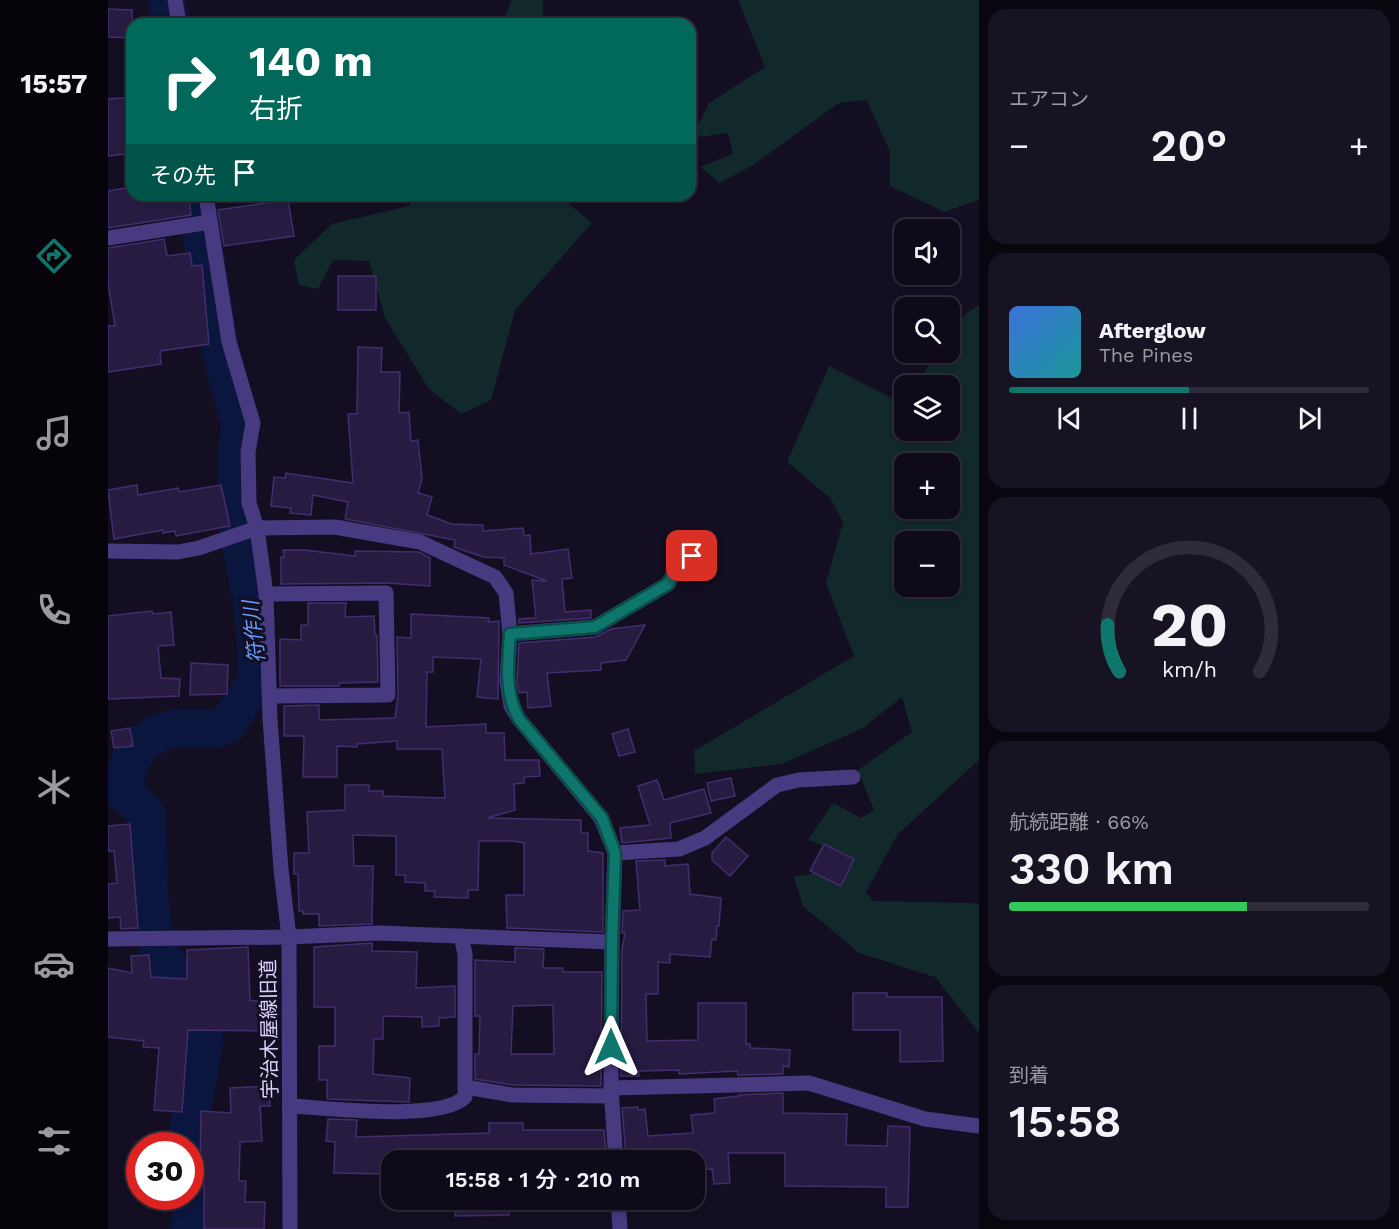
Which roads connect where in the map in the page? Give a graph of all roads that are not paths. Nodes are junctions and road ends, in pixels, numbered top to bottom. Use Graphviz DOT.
graph roads {
  1 [pos="175,0"];
  2 [pos="178,18"];
  3 [pos="207,201"];
  4 [pos="209,222"];
  5 [pos="108,238"];
  6 [pos="257,528"];
  7 [pos="108,551"];
  8 [pos="692,556"];
  9 [pos="266,594"];
  10 [pos="510,634"];
  11 [pos="270,696"];
  12 [pos="854,777"];
  13 [pos="615,853"];
  14 [pos="461,936"];
  15 [pos="289,937"];
  16 [pos="108,939"];
  17 [pos="612,942"];
  18 [pos="466,1087"];
  19 [pos="611,1092"];
  20 [pos="291,1106"];
  21 [pos="979,1126"];
  22 [pos="615,1150"];
  23 [pos="619,1210"];
  24 [pos="290,1229"];
  25 [pos="620,1229"];
  1 -- 2 [label="street"];
  3 -- 4 [label="street"];
  4 -- 5 [label="street"];
  4 -- 6 [label="street"];
  6 -- 7 [label="street"];
  6 -- 9 [label="street"];
  6 -- 10 [label="street"];
  8 -- 10 [label="street"];
  9 -- 11 [label="street"];
  9 -- 11 [label="street"];
  10 -- 13 [label="street"];
  11 -- 15 [label="street"];
  12 -- 13 [label="street"];
  13 -- 17 [label="street"];
  14 -- 15 [label="street"];
  14 -- 17 [label="street"];
  14 -- 18 [label="street"];
  15 -- 16 [label="street, 宇治木屋線旧道"];
  15 -- 20 [label="street, 宇治木屋線旧道"];
  17 -- 19 [label="street"];
  18 -- 19 [label="street"];
  18 -- 20 [label="street"];
  19 -- 21 [label="street"];
  19 -- 22 [label="street"];
  20 -- 24 [label="street, 宇治木屋線旧道"];
  23 -- 25 [label="street"];
}
